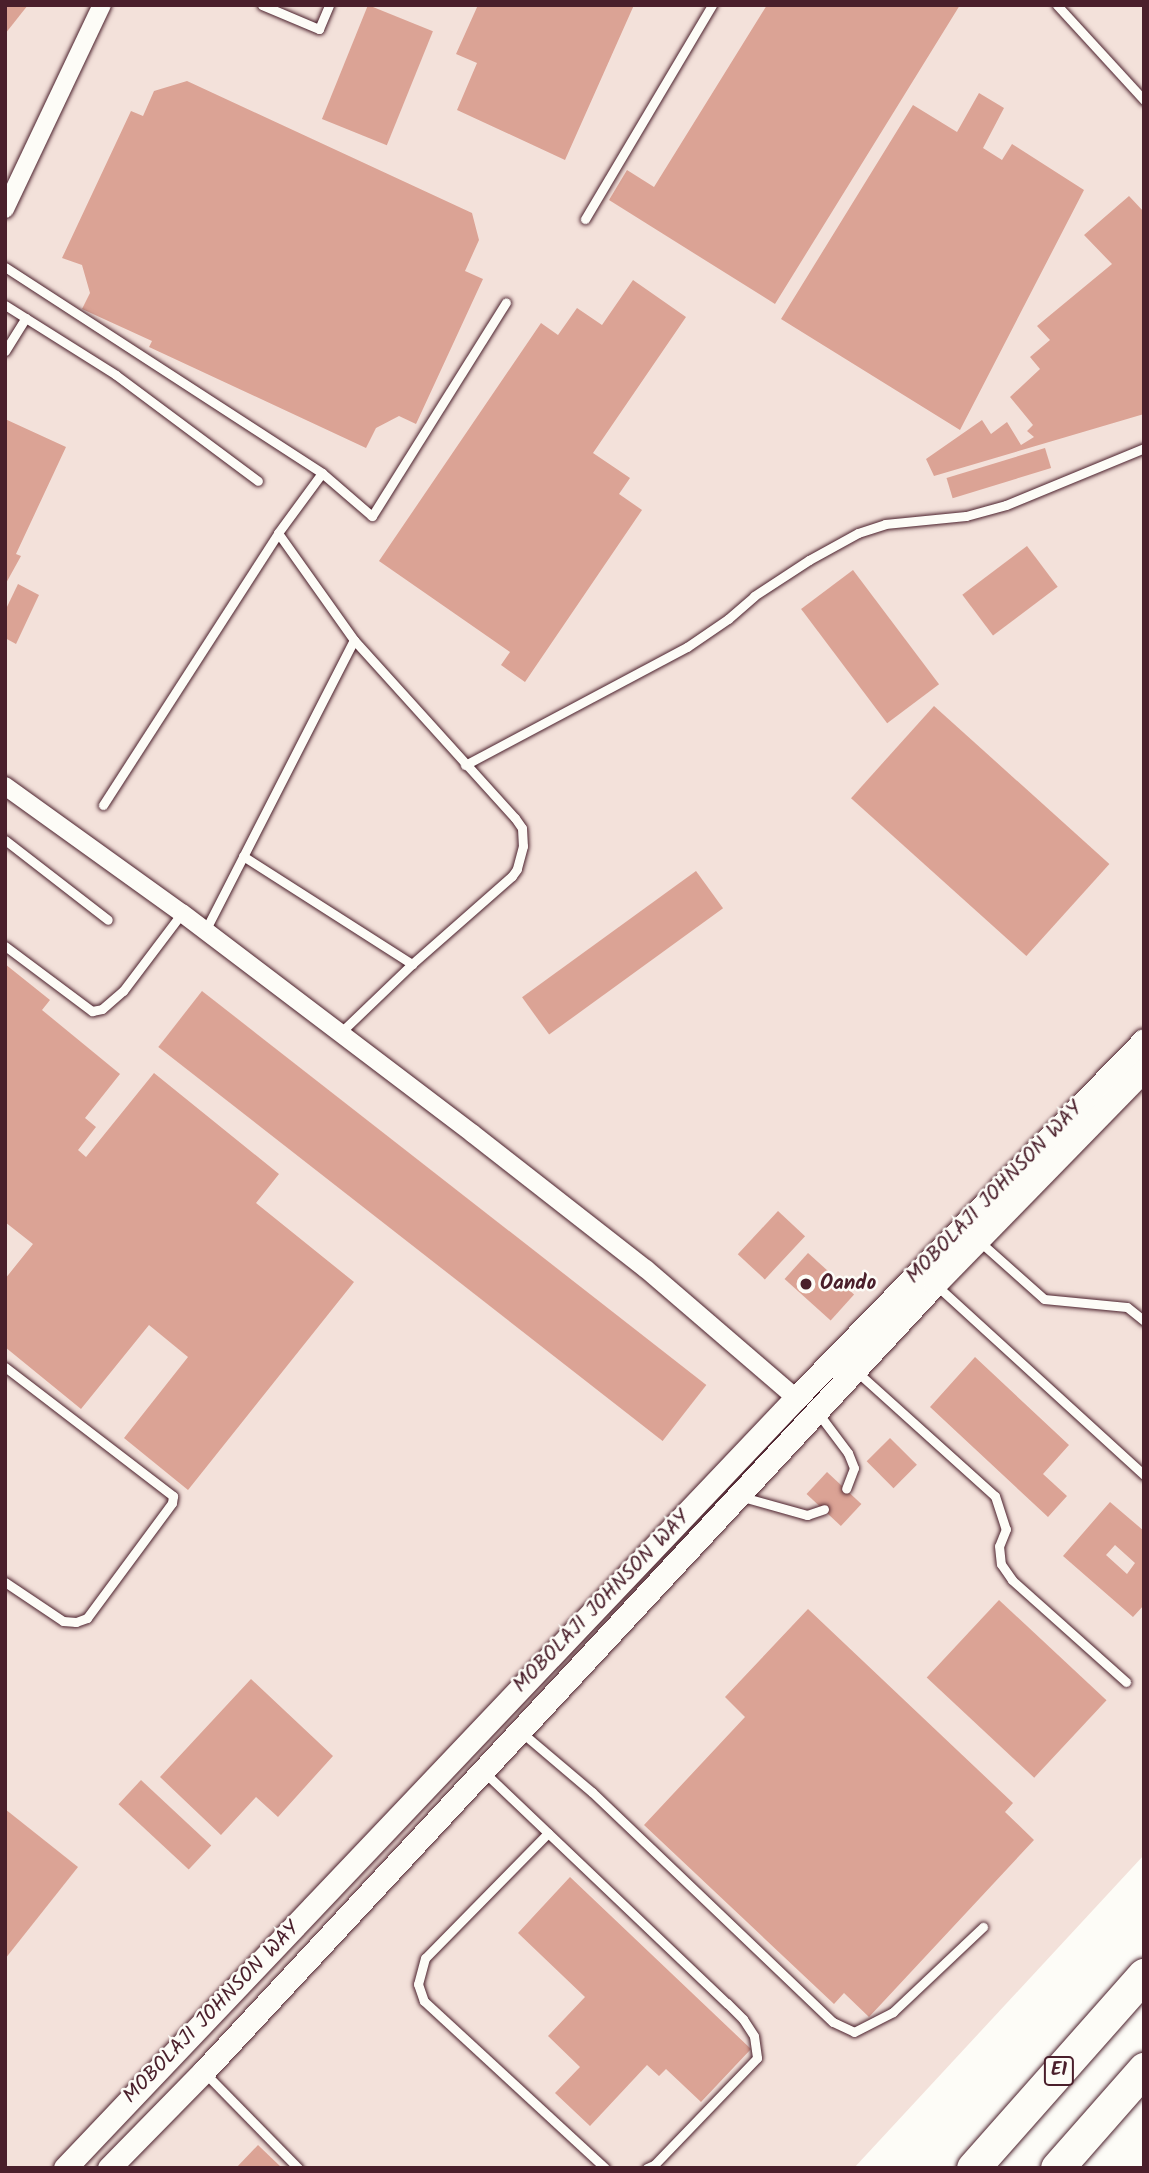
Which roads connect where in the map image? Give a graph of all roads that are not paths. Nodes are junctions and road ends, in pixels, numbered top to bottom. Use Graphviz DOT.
graph roads {
  1 [pos="102,5"];
  2 [pos="262,5"];
  3 [pos="329,5"];
  4 [pos="712,5"];
  5 [pos="1057,5"];
  6 [pos="1144,100"];
  7 [pos="5,209"];
  8 [pos="585,219"];
  9 [pos="5,267"];
  10 [pos="506,302"];
  11 [pos="5,305"];
  12 [pos="26,318"];
  13 [pos="5,351"];
  14 [pos="1144,448"];
  15 [pos="322,473"];
  16 [pos="258,481"];
  17 [pos="278,533"];
  18 [pos="355,640"];
  19 [pos="465,765"];
  20 [pos="5,786"];
  21 [pos="103,805"];
  22 [pos="5,840"];
  23 [pos="243,856"];
  24 [pos="182,913"];
  25 [pos="108,920"];
  26 [pos="205,931"];
  27 [pos="5,946"];
  28 [pos="412,964"];
  29 [pos="340,1034"];
  30 [pos="1144,1040"];
  31 [pos="1144,1070"];
  32 [pos="978,1240"];
  33 [pos="935,1284"];
  34 [pos="1144,1321"];
  35 [pos="5,1367"];
  36 [pos="855,1370"];
  37 [pos="796,1398"];
  38 [pos="816,1411"];
  39 [pos="1144,1475"];
  40 [pos="846,1489"];
  41 [pos="737,1496"];
  42 [pos="824,1509"];
  43 [pos="5,1582"];
  44 [pos="1126,1682"];
  45 [pos="519,1730"];
  46 [pos="482,1770"];
  47 [pos="548,1833"];
  48 [pos="984,1927"];
  49 [pos="1144,1975"];
  50 [pos="1144,2068"];
  51 [pos="204,2071"];
  52 [pos="65,2168"];
  53 [pos="109,2168"];
  54 [pos="298,2168"];
  55 [pos="605,2168"];
  56 [pos="647,2168"];
  57 [pos="973,2168"];
  58 [pos="1057,2168"];
  1 -- 7 [label="street"];
  2 -- 3 [label="lane"];
  4 -- 8 [label="lane"];
  5 -- 6 [label="lane"];
  9 -- 15 [label="lane"];
  10 -- 15 [label="lane"];
  11 -- 12 [label="lane"];
  12 -- 13 [label="lane"];
  12 -- 16 [label="lane"];
  14 -- 19 [label="lane"];
  15 -- 17 [label="lane"];
  17 -- 18 [label="lane"];
  17 -- 21 [label="lane"];
  18 -- 19 [label="lane"];
  18 -- 23 [label="lane"];
  19 -- 28 [label="lane"];
  20 -- 24 [label="street"];
  22 -- 25 [label="lane"];
  23 -- 26 [label="lane"];
  23 -- 28 [label="lane"];
  24 -- 26 [label="street"];
  24 -- 27 [label="lane"];
  26 -- 29 [label="street"];
  28 -- 29 [label="lane"];
  29 -- 37 [label="street"];
  30 -- 37 [label="street, MOBOLAJI JOHNSON WAY"];
  31 -- 32 [label="street, MOBOLAJI JOHNSON WAY"];
  32 -- 33 [label="street, MOBOLAJI JOHNSON WAY"];
  32 -- 34 [label="lane"];
  33 -- 36 [label="street, MOBOLAJI JOHNSON WAY"];
  33 -- 39 [label="lane"];
  35 -- 43 [label="lane"];
  36 -- 38 [label="street, MOBOLAJI JOHNSON WAY"];
  36 -- 44 [label="lane"];
  37 -- 52 [label="street, MOBOLAJI JOHNSON WAY"];
  38 -- 40 [label="lane"];
  38 -- 41 [label="street, MOBOLAJI JOHNSON WAY"];
  41 -- 42 [label="lane"];
  41 -- 45 [label="street, MOBOLAJI JOHNSON WAY"];
  45 -- 46 [label="street, MOBOLAJI JOHNSON WAY"];
  45 -- 48 [label="lane"];
  46 -- 47 [label="lane"];
  46 -- 51 [label="street, MOBOLAJI JOHNSON WAY"];
  47 -- 55 [label="lane"];
  47 -- 56 [label="lane"];
  49 -- 57 [label="highway, E1"];
  50 -- 58 [label="highway"];
  51 -- 53 [label="street, MOBOLAJI JOHNSON WAY"];
  51 -- 54 [label="lane"];
}
